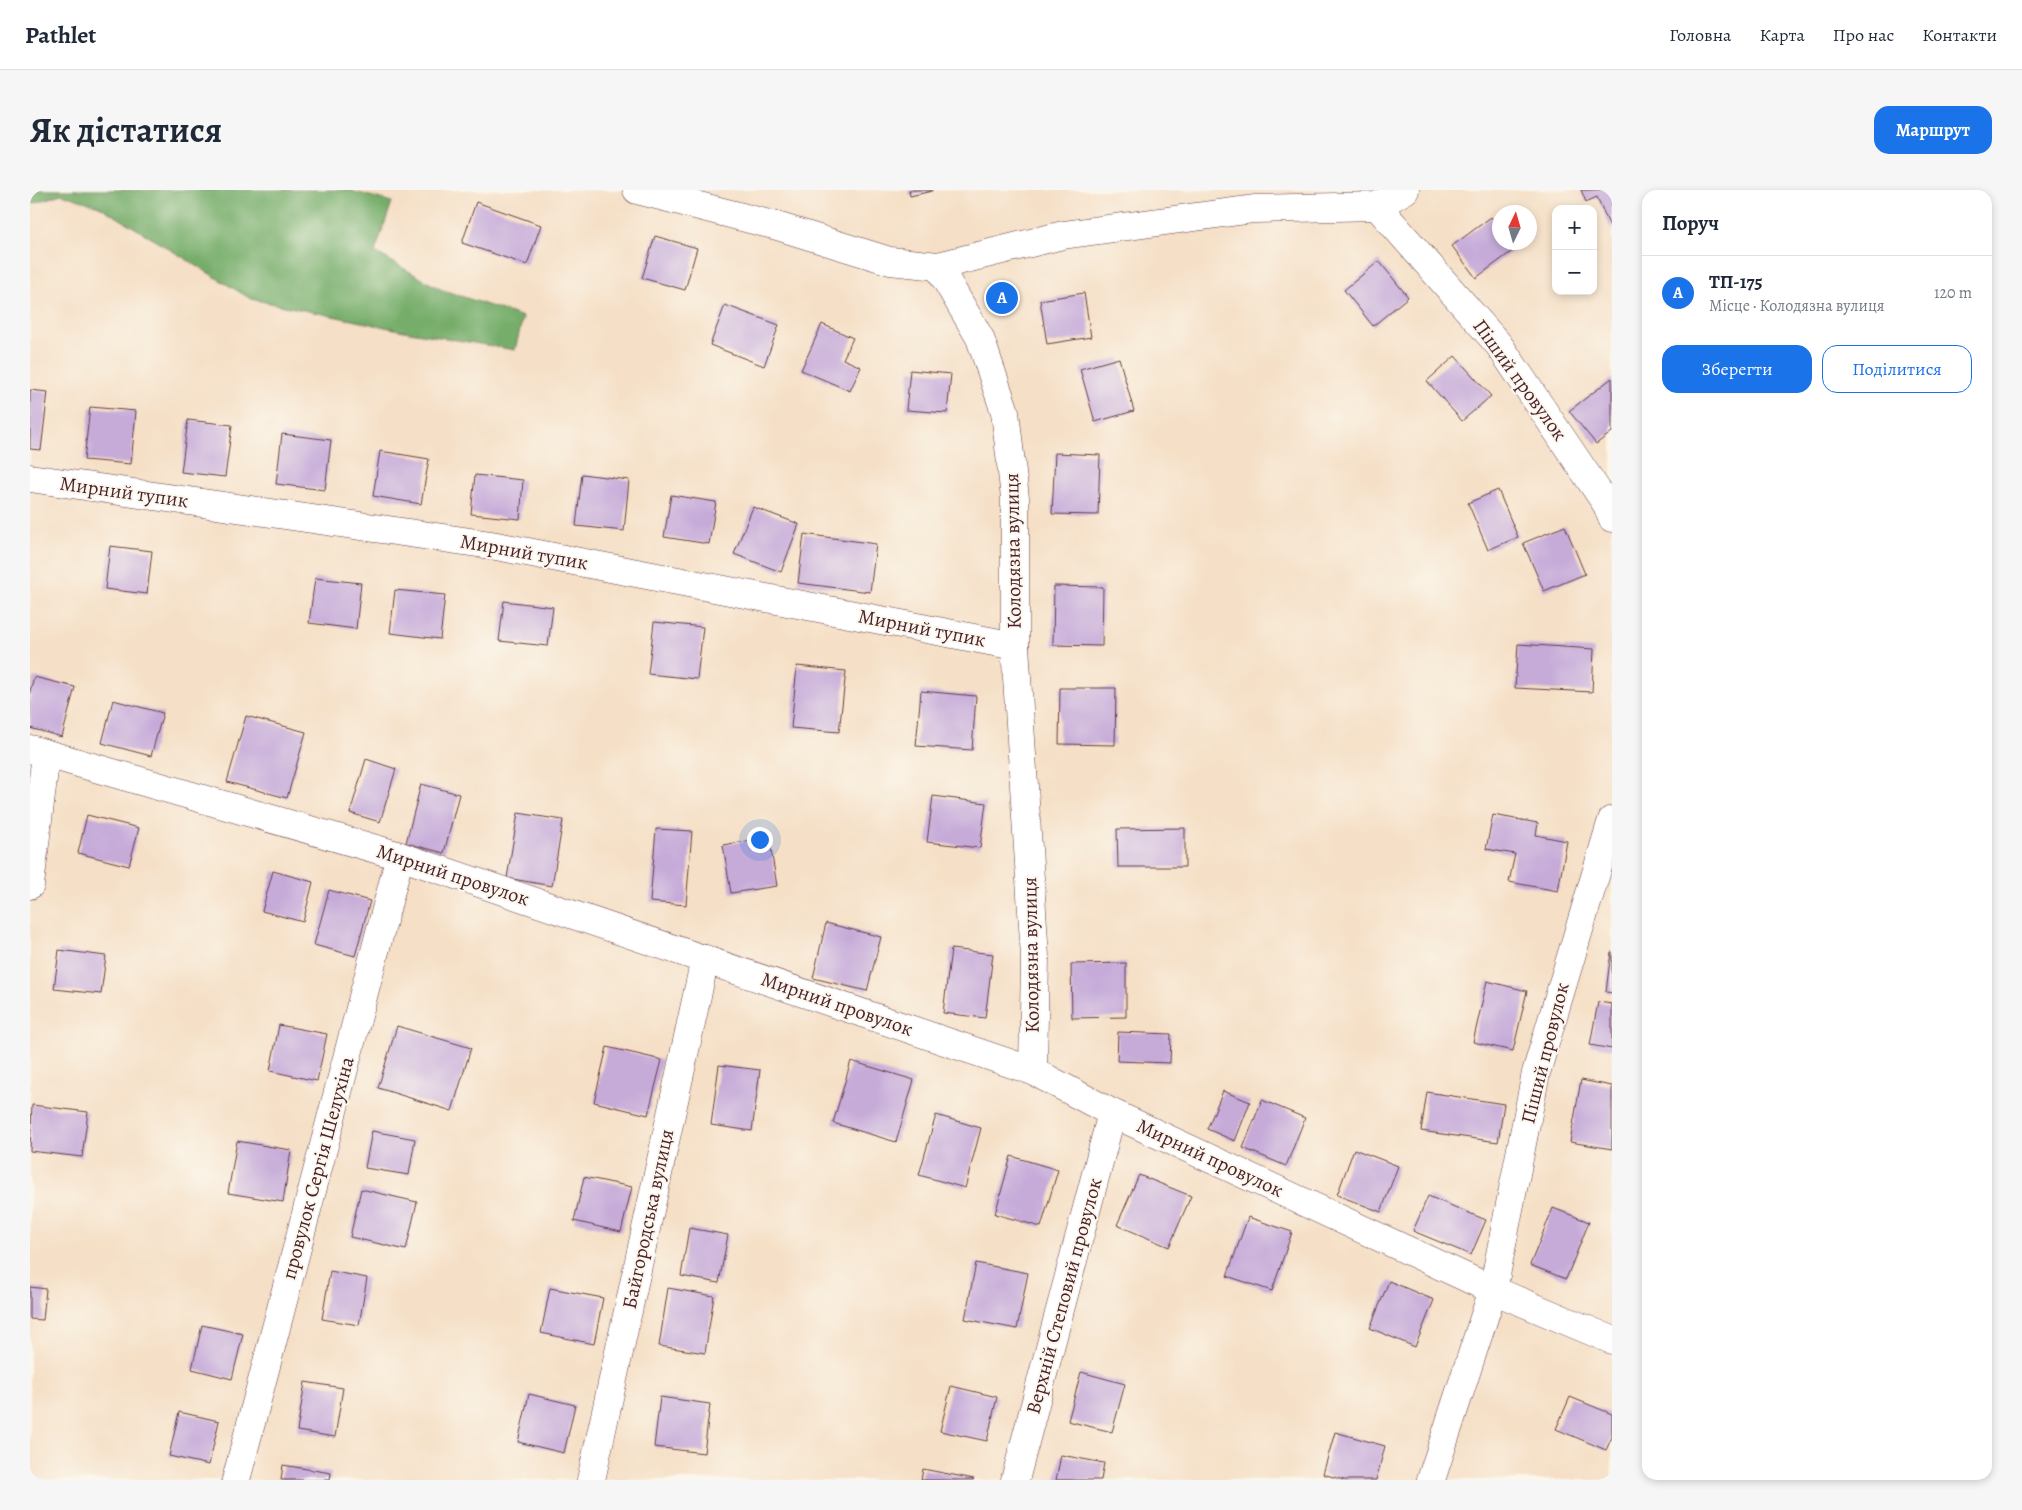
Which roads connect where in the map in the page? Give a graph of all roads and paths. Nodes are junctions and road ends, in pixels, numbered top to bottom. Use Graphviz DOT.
graph roads {
  1 [pos="637,190"];
  2 [pos="1405,190"];
  3 [pos="1252,199"];
  4 [pos="1377,206"];
  5 [pos="938,266"];
  6 [pos="30,478"];
  7 [pos="1612,518"];
  8 [pos="1015,646"];
  9 [pos="38,752"];
  10 [pos="1612,820"];
  11 [pos="400,856"];
  12 [pos="30,885"];
  13 [pos="705,958"];
  14 [pos="1032,1071"];
  15 [pos="1112,1113"];
  16 [pos="1493,1290"];
  17 [pos="1612,1340"];
  18 [pos="236,1480"];
  19 [pos="591,1480"];
  20 [pos="1016,1480"];
  21 [pos="1431,1480"];
  1 -- 5 [label="street"];
  2 -- 4 [label="street"];
  3 -- 4 [label="street"];
  3 -- 5 [label="street"];
  4 -- 7 [label="street, Піший провулок"];
  5 -- 8 [label="street, Колодязна вулиця"];
  6 -- 8 [label="street, Мирний тупик"];
  8 -- 14 [label="street, Колодязна вулиця"];
  9 -- 11 [label="street, Мирний провулок"];
  9 -- 12 [label="street"];
  10 -- 16 [label="street, Піший провулок"];
  11 -- 13 [label="street, Мирний провулок"];
  11 -- 18 [label="street, провулок Сергія Шелухіна"];
  13 -- 14 [label="street, Мирний провулок"];
  13 -- 19 [label="street, Байгородська вулиця"];
  14 -- 15 [label="street, Мирний провулок"];
  15 -- 16 [label="street, Мирний провулок"];
  15 -- 20 [label="street, Верхній Степовий провулок"];
  16 -- 17 [label="street, Мирний провулок"];
  16 -- 21 [label="street, Піший провулок"];
}
